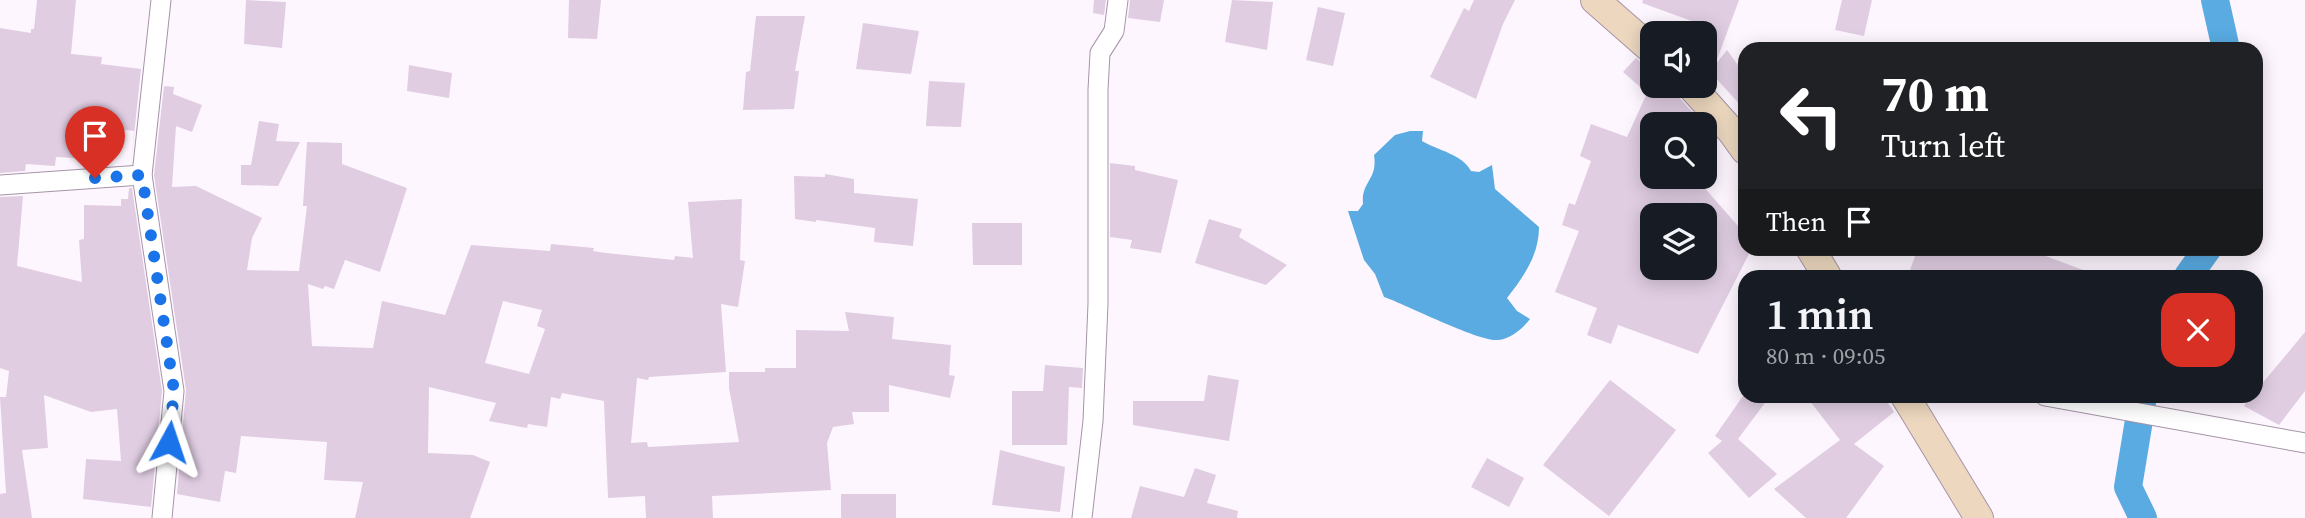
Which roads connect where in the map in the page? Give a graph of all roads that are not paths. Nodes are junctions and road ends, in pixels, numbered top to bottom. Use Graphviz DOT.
graph roads {
  1 [pos="161,0"];
  2 [pos="1118,0"];
  3 [pos="1595,0"];
  4 [pos="1640,39"];
  5 [pos="1702,98"];
  6 [pos="1738,140"];
  7 [pos="142,175"];
  8 [pos="0,185"];
  9 [pos="1909,403"];
  10 [pos="2083,403"];
  11 [pos="2297,442"];
  12 [pos="1975,512"];
  13 [pos="162,518"];
  14 [pos="1082,518"];
  1 -- 7 [label="street"];
  2 -- 14 [label="street"];
  3 -- 4 [label="street"];
  5 -- 6 [label="street"];
  7 -- 8 [label="street"];
  7 -- 13 [label="street"];
  9 -- 12 [label="street"];
  10 -- 11 [label="street"];
}
